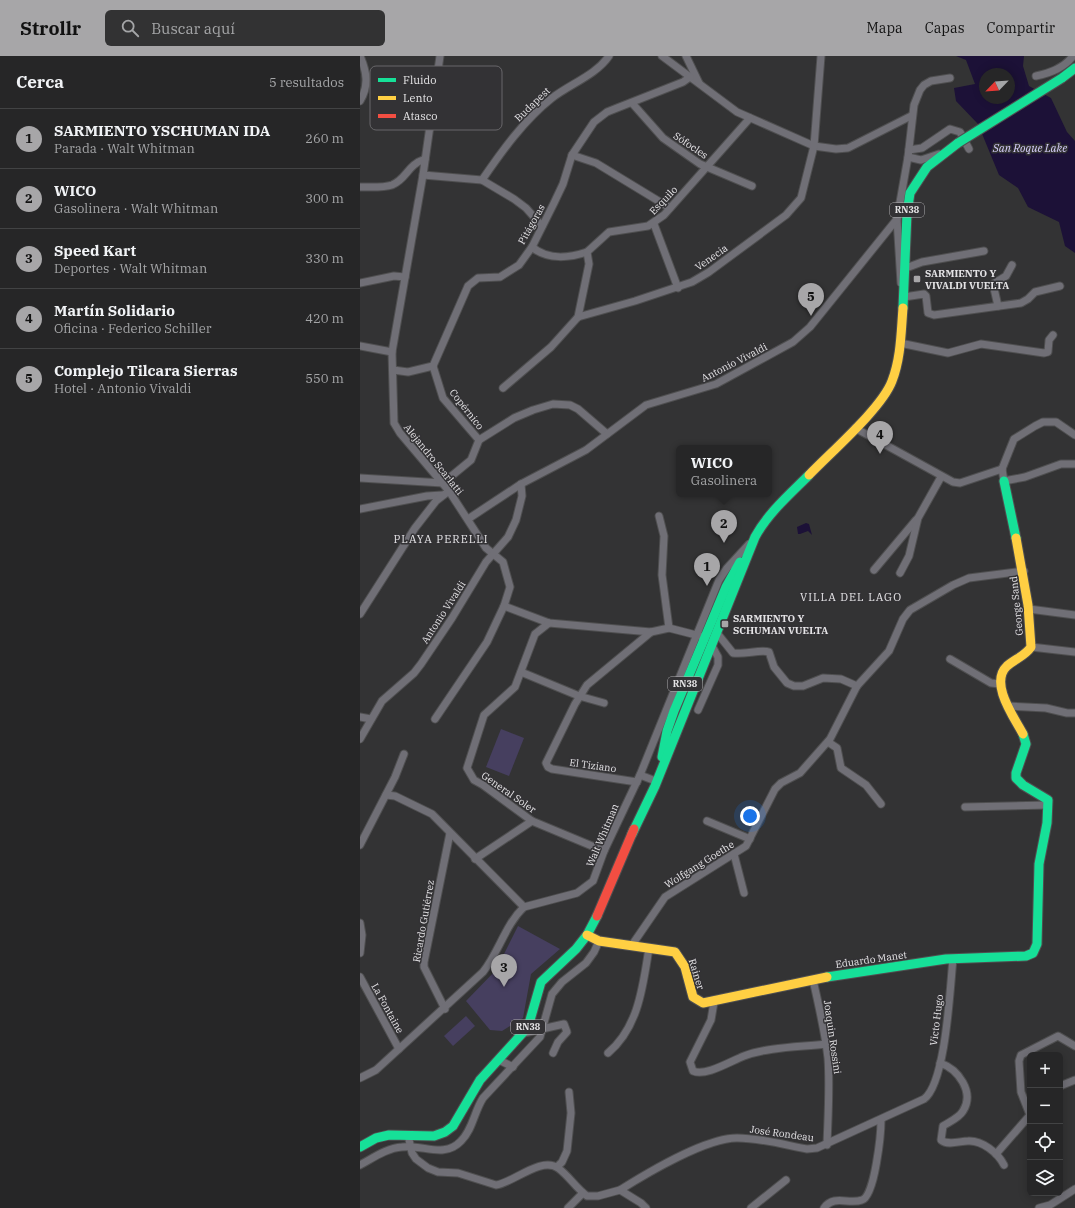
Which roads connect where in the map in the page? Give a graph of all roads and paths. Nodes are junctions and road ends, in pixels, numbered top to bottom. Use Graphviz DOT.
graph roads {
  1 [pos="360,56"];
  2 [pos="440,56"];
  3 [pos="609,56"];
  4 [pos="662,56"];
  5 [pos="686,56"];
  6 [pos="820,56"];
  7 [pos="1074,56"];
  8 [pos="438,66"];
  9 [pos="1075,68"];
  10 [pos="1036,76"];
  11 [pos="690,77"];
  12 [pos="950,78"];
  13 [pos="699,83"];
  14 [pos="360,101"];
  15 [pos="632,103"];
  16 [pos="911,116"];
  17 [pos="750,118"];
  18 [pos="429,130"];
  19 [pos="814,146"];
  20 [pos="969,148"];
  21 [pos="945,151"];
  22 [pos="908,153"];
  23 [pos="572,155"];
  24 [pos="424,160"];
  25 [pos="706,168"];
  26 [pos="423,175"];
  27 [pos="482,180"];
  28 [pos="752,186"];
  29 [pos="360,187"];
  30 [pos="670,208"];
  31 [pos="897,219"];
  32 [pos="654,224"];
  33 [pos="542,226"];
  34 [pos="532,246"];
  35 [pos="984,251"];
  36 [pos="587,252"];
  37 [pos="1012,265"];
  38 [pos="906,268"];
  39 [pos="405,277"];
  40 [pos="360,283"];
  41 [pos="1060,286"];
  42 [pos="678,288"];
  43 [pos="904,300"];
  44 [pos="998,306"];
  45 [pos="578,317"];
  46 [pos="1053,335"];
  47 [pos="900,343"];
  48 [pos="360,346"];
  49 [pos="392,352"];
  50 [pos="433,366"];
  51 [pos="393,370"];
  52 [pos="503,388"];
  53 [pos="855,428"];
  54 [pos="607,434"];
  55 [pos="1075,435"];
  56 [pos="479,440"];
  57 [pos="1075,464"];
  58 [pos="1002,469"];
  59 [pos="941,477"];
  60 [pos="360,478"];
  61 [pos="1004,481"];
  62 [pos="443,484"];
  63 [pos="521,484"];
  64 [pos="446,493"];
  65 [pos="360,509"];
  66 [pos="659,516"];
  67 [pos="918,518"];
  68 [pos="468,519"];
  69 [pos="754,539"];
  70 [pos="492,553"];
  71 [pos="874,570"];
  72 [pos="1024,572"];
  73 [pos="900,573"];
  74 [pos="504,606"];
  75 [pos="1029,609"];
  76 [pos="360,614"];
  77 [pos="1075,615"];
  78 [pos="549,623"];
  79 [pos="668,628"];
  80 [pos="652,632"];
  81 [pos="717,633"];
  82 [pos="700,636"];
  83 [pos="712,646"];
  84 [pos="1031,647"];
  85 [pos="1075,652"];
  86 [pos="950,659"];
  87 [pos="521,672"];
  88 [pos="1000,684"];
  89 [pos="857,686"];
  90 [pos="579,696"];
  91 [pos="604,703"];
  92 [pos="1008,706"];
  93 [pos="698,710"];
  94 [pos="1075,713"];
  95 [pos="684,716"];
  96 [pos="360,717"];
  97 [pos="371,719"];
  98 [pos="435,719"];
  99 [pos="360,740"];
  100 [pos="828,742"];
  101 [pos="404,754"];
  102 [pos="640,775"];
  103 [pos="653,780"];
  104 [pos="637,782"];
  105 [pos="386,795"];
  106 [pos="881,804"];
  107 [pos="1048,805"];
  108 [pos="965,808"];
  109 [pos="532,821"];
  110 [pos="707,821"];
  111 [pos="450,833"];
  112 [pos="632,834"];
  113 [pos="750,839"];
  114 [pos="360,845"];
  115 [pos="604,851"];
  116 [pos="734,854"];
  117 [pos="475,859"];
  118 [pos="744,893"];
  119 [pos="524,907"];
  120 [pos="360,923"];
  121 [pos="587,935"];
  122 [pos="599,940"];
  123 [pos="632,945"];
  124 [pos="649,948"];
  125 [pos="360,953"];
  126 [pos="953,958"];
  127 [pos="360,977"];
  128 [pos="813,980"];
  129 [pos="714,1002"];
  130 [pos="445,1009"];
  131 [pos="543,1028"];
  132 [pos="524,1033"];
  133 [pos="826,1044"];
  134 [pos="1075,1046"];
  135 [pos="400,1049"];
  136 [pos="553,1053"];
  137 [pos="608,1053"];
  138 [pos="498,1060"];
  139 [pos="940,1063"];
  140 [pos="513,1067"];
  141 [pos="360,1078"];
  142 [pos="1075,1080"];
  143 [pos="935,1084"];
  144 [pos="1063,1085"];
  145 [pos="569,1092"];
  146 [pos="1027,1107"];
  147 [pos="1027,1118"];
  148 [pos="881,1120"];
  149 [pos="408,1135"];
  150 [pos="827,1145"];
  151 [pos="360,1146"];
  152 [pos="409,1146"];
  153 [pos="996,1154"];
  154 [pos="360,1165"];
  155 [pos="1004,1165"];
  156 [pos="557,1167"];
  157 [pos="786,1180"];
  158 [pos="1075,1189"];
  159 [pos="620,1190"];
  160 [pos="583,1193"];
  161 [pos="1051,1206"];
  162 [pos="568,1208"];
  163 [pos="646,1208"];
  164 [pos="752,1208"];
  165 [pos="824,1208"];
  166 [pos="1039,1208"];
  1 -- 14 [label="street"];
  2 -- 8 [label="street, Alejandro Scarlatti"];
  3 -- 27 [label="street, Budapest"];
  4 -- 11 [label="street"];
  5 -- 13 [label="street"];
  6 -- 19 [label="street, Venecia"];
  7 -- 10 [label="street"];
  9 -- 21 [label="main road, RN38, bridge"];
  11 -- 13 [label="street"];
  11 -- 15 [label="street, Pitágoras"];
  12 -- 16 [label="street"];
  13 -- 17 [label="street"];
  15 -- 23 [label="street, Pitágoras"];
  15 -- 25 [label="street, Sófocles"];
  16 -- 19 [label="street"];
  16 -- 22 [label="street"];
  17 -- 19 [label="street"];
  17 -- 25 [label="street, Esquilo"];
  18 -- 24 [label="street, Alejandro Scarlatti"];
  19 -- 42 [label="street, Venecia"];
  20 -- 22 [label="street"];
  21 -- 22 [label="street"];
  21 -- 38 [label="main road, RN38"];
  22 -- 31 [label="street"];
  23 -- 30 [label="street"];
  23 -- 33 [label="street, Pitágoras"];
  24 -- 26 [label="street, Alejandro Scarlatti"];
  24 -- 29 [label="street"];
  25 -- 28 [label="street, Sófocles"];
  25 -- 30 [label="street, Esquilo"];
  26 -- 27 [label="street"];
  26 -- 39 [label="street, Alejandro Scarlatti"];
  27 -- 33 [label="street"];
  30 -- 32 [label="street, Esquilo"];
  31 -- 43 [label="street"];
  31 -- 54 [label="street, Antonio Vivaldi"];
  32 -- 36 [label="street, Esquilo"];
  32 -- 42 [label="street"];
  33 -- 34 [label="street, Pitágoras"];
  34 -- 36 [label="street"];
  34 -- 50 [label="street, Pitágoras"];
  35 -- 38 [label="street"];
  36 -- 45 [label="street"];
  37 -- 44 [label="street"];
  38 -- 43 [label="main road, RN38"];
  39 -- 40 [label="street"];
  39 -- 49 [label="street, Alejandro Scarlatti"];
  41 -- 44 [label="street"];
  42 -- 45 [label="street, Venecia"];
  43 -- 44 [label="street"];
  43 -- 47 [label="main road, RN38"];
  45 -- 52 [label="street"];
  46 -- 47 [label="street"];
  47 -- 53 [label="main road, RN38"];
  48 -- 49 [label="street"];
  49 -- 51 [label="street, Alejandro Scarlatti"];
  50 -- 51 [label="street"];
  50 -- 56 [label="street, Copérnico"];
  51 -- 62 [label="street, Alejandro Scarlatti"];
  53 -- 59 [label="street"];
  53 -- 69 [label="main road, RN38"];
  54 -- 56 [label="street"];
  54 -- 63 [label="street, Antonio Vivaldi"];
  55 -- 58 [label="street"];
  56 -- 62 [label="street"];
  57 -- 61 [label="street"];
  58 -- 59 [label="street"];
  58 -- 61 [label="street"];
  59 -- 67 [label="street"];
  60 -- 62 [label="street"];
  61 -- 72 [label="main road, George Sand"];
  62 -- 64 [label="street, Alejandro Scarlatti"];
  63 -- 68 [label="street, Antonio Vivaldi"];
  63 -- 70 [label="street, Antonio Vivaldi"];
  64 -- 65 [label="street"];
  64 -- 68 [label="street, Alejandro Scarlatti"];
  64 -- 76 [label="street"];
  66 -- 79 [label="street"];
  67 -- 71 [label="street"];
  67 -- 73 [label="street"];
  68 -- 70 [label="street, Alejandro Scarlatti"];
  69 -- 81 [label="main road, RN38"];
  69 -- 82 [label="main road, RN38"];
  70 -- 74 [label="street, Alejandro Scarlatti"];
  70 -- 97 [label="street, Antonio Vivaldi"];
  72 -- 75 [label="main road, George Sand"];
  72 -- 89 [label="street, Wolfgang Goethe"];
  74 -- 78 [label="street"];
  74 -- 98 [label="street, Alejandro Scarlatti"];
  75 -- 77 [label="street"];
  75 -- 84 [label="main road, George Sand"];
  78 -- 80 [label="street"];
  78 -- 87 [label="street"];
  79 -- 80 [label="street"];
  79 -- 82 [label="street"];
  80 -- 90 [label="street"];
  81 -- 82 [label="main road"];
  81 -- 83 [label="main road, RN38"];
  81 -- 89 [label="street"];
  82 -- 95 [label="main road"];
  82 -- 102 [label="street, Walt Whitman"];
  82 -- 103 [label="main road, RN38"];
  83 -- 93 [label="street"];
  83 -- 95 [label="main road, RN38"];
  84 -- 85 [label="street"];
  84 -- 88 [label="main road, George Sand"];
  86 -- 88 [label="street"];
  87 -- 90 [label="street"];
  87 -- 109 [label="street, General Soler"];
  88 -- 92 [label="main road"];
  89 -- 100 [label="street, Wolfgang Goethe"];
  90 -- 91 [label="street"];
  90 -- 104 [label="street, El Tiziano"];
  92 -- 94 [label="street"];
  92 -- 107 [label="main road"];
  95 -- 112 [label="main road, RN38"];
  96 -- 97 [label="street"];
  97 -- 99 [label="street, Antonio Vivaldi"];
  100 -- 106 [label="street"];
  100 -- 113 [label="street, Wolfgang Goethe"];
  101 -- 105 [label="street"];
  102 -- 103 [label="street"];
  102 -- 104 [label="street, Walt Whitman"];
  103 -- 112 [label="main road, RN38"];
  104 -- 115 [label="street, Walt Whitman"];
  105 -- 111 [label="street"];
  105 -- 114 [label="street"];
  107 -- 108 [label="street"];
  107 -- 126 [label="main road, Eduardo Manet"];
  109 -- 115 [label="street, General Soler"];
  109 -- 117 [label="street"];
  110 -- 113 [label="street"];
  111 -- 117 [label="street"];
  111 -- 130 [label="street, Ricardo Gutiérrez"];
  112 -- 121 [label="main road, RN38"];
  113 -- 116 [label="street, Wolfgang Goethe"];
  115 -- 119 [label="street, Walt Whitman"];
  116 -- 118 [label="street"];
  116 -- 123 [label="street, Wolfgang Goethe"];
  117 -- 119 [label="street"];
  119 -- 130 [label="street"];
  120 -- 125 [label="street"];
  121 -- 122 [label="main road, Rainer"];
  121 -- 132 [label="main road, RN38"];
  122 -- 123 [label="main road, Rainer"];
  122 -- 131 [label="street"];
  123 -- 124 [label="main road, Rainer"];
  124 -- 129 [label="main road, Rainer"];
  124 -- 137 [label="street"];
  126 -- 128 [label="main road, Eduardo Manet"];
  126 -- 139 [label="street, Victo Hugo"];
  127 -- 135 [label="street, La Fontaine"];
  128 -- 129 [label="main road, Eduardo Manet"];
  128 -- 133 [label="street, Joaquin Rossini"];
  129 -- 133 [label="street"];
  130 -- 135 [label="street"];
  131 -- 132 [label="street"];
  131 -- 136 [label="street"];
  131 -- 140 [label="street"];
  132 -- 138 [label="main road, RN38"];
  133 -- 150 [label="street, Joaquin Rossini"];
  134 -- 146 [label="street"];
  135 -- 141 [label="street"];
  138 -- 140 [label="street"];
  138 -- 149 [label="main road, RN38"];
  139 -- 143 [label="street, Victo Hugo"];
  139 -- 153 [label="street"];
  140 -- 152 [label="street"];
  142 -- 144 [label="street"];
  143 -- 148 [label="street, José Rondeau"];
  145 -- 156 [label="street"];
  147 -- 153 [label="street"];
  148 -- 150 [label="street, José Rondeau"];
  148 -- 165 [label="street"];
  149 -- 151 [label="main road, RN38"];
  149 -- 152 [label="street"];
  150 -- 159 [label="street, José Rondeau"];
  152 -- 154 [label="street"];
  152 -- 156 [label="street"];
  153 -- 155 [label="street"];
  156 -- 160 [label="street"];
  157 -- 164 [label="street"];
  158 -- 161 [label="street"];
  159 -- 160 [label="street, José Rondeau"];
  159 -- 163 [label="street"];
  160 -- 162 [label="street"];
  161 -- 166 [label="street"];
}
